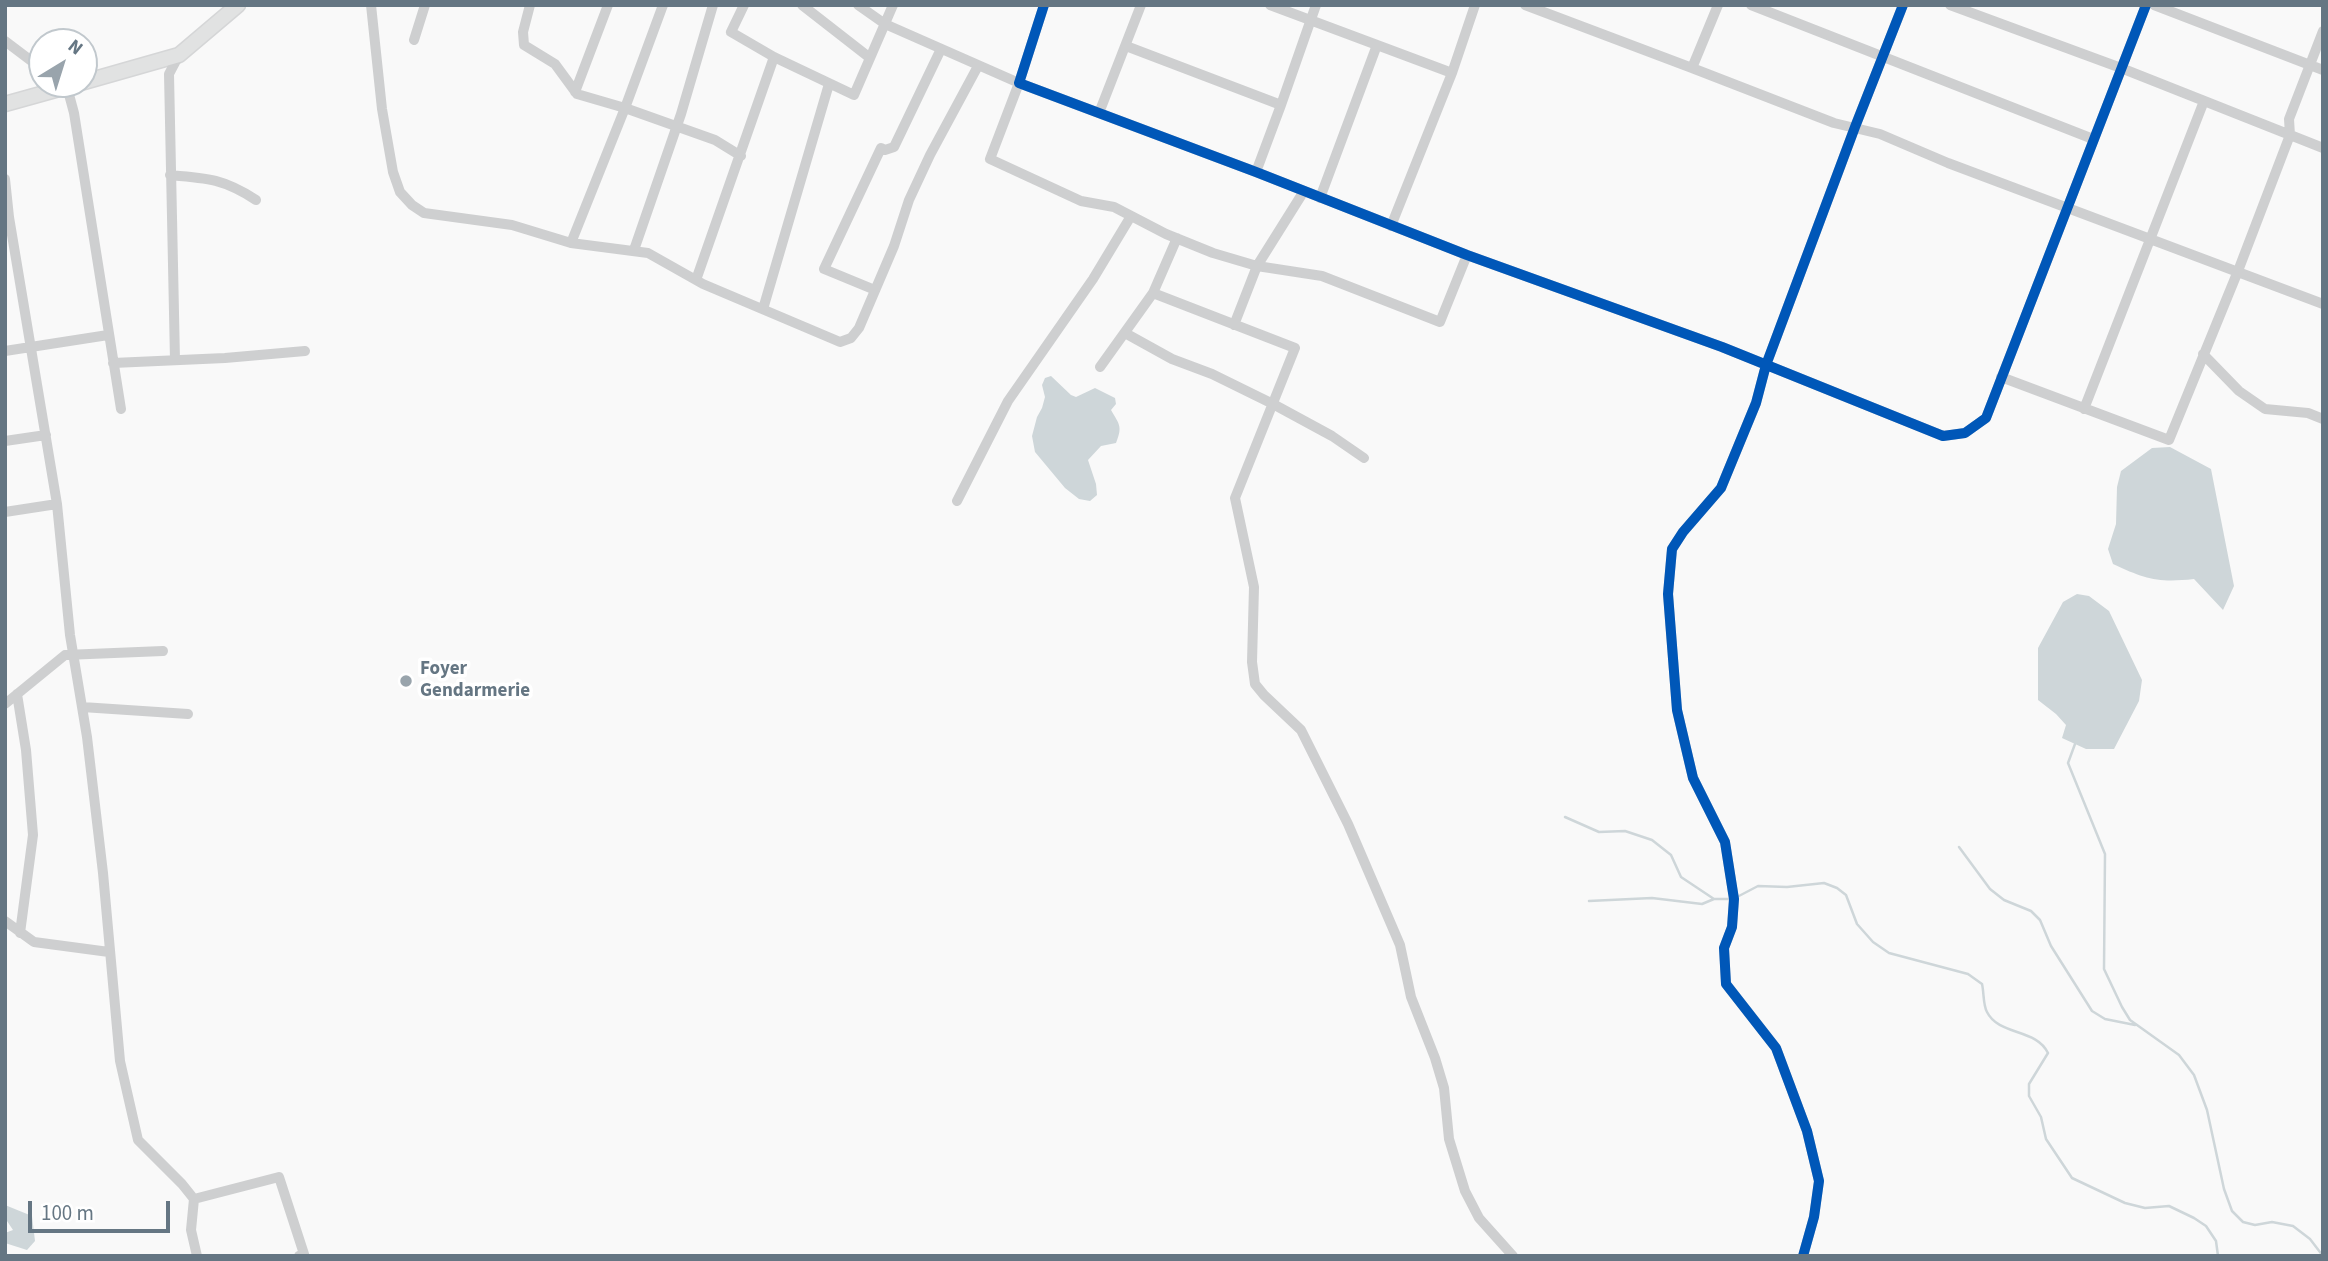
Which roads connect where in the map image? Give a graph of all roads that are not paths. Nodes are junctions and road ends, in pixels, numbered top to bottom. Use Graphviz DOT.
graph roads {
  1 [pos="238,5"];
  2 [pos="371,5"];
  3 [pos="425,5"];
  4 [pos="608,5"];
  5 [pos="663,5"];
  6 [pos="713,5"];
  7 [pos="744,5"];
  8 [pos="803,5"];
  9 [pos="858,5"];
  10 [pos="893,5"];
  11 [pos="1044,5"];
  12 [pos="1142,5"];
  13 [pos="1270,5"];
  14 [pos="1315,5"];
  15 [pos="1475,5"];
  16 [pos="1525,5"];
  17 [pos="1718,5"];
  18 [pos="1751,5"];
  19 [pos="1903,5"];
  20 [pos="1950,5"];
  21 [pos="2146,5"];
  22 [pos="2154,5"];
  23 [pos="528,6"];
  24 [pos="1557,11"];
  25 [pos="1309,21"];
  26 [pos="886,24"];
  27 [pos="2323,31"];
  28 [pos="414,40"];
  29 [pos="5,41"];
  30 [pos="1377,45"];
  31 [pos="1126,46"];
  32 [pos="941,49"];
  33 [pos="179,55"];
  34 [pos="774,57"];
  35 [pos="1883,57"];
  36 [pos="28,58"];
  37 [pos="870,58"];
  38 [pos="2310,65"];
  39 [pos="978,66"];
  40 [pos="1692,68"];
  41 [pos="2121,68"];
  42 [pos="2323,70"];
  43 [pos="1452,73"];
  44 [pos="98,78"];
  45 [pos="1019,83"];
  46 [pos="829,84"];
  47 [pos="575,92"];
  48 [pos="28,97"];
  49 [pos="71,98"];
  50 [pos="2204,101"];
  51 [pos="5,104"];
  52 [pos="1281,105"];
  53 [pos="625,108"];
  54 [pos="1099,113"];
  55 [pos="677,126"];
  56 [pos="1855,127"];
  57 [pos="2290,135"];
  58 [pos="2093,139"];
  59 [pos="2323,148"];
  60 [pos="741,156"];
  61 [pos="1256,172"];
  62 [pos="170,175"];
  63 [pos="5,179"];
  64 [pos="1304,191"];
  65 [pos="1320,198"];
  66 [pos="256,200"];
  67 [pos="2068,208"];
  68 [pos="1131,216"];
  69 [pos="7,218"];
  70 [pos="1391,226"];
  71 [pos="1177,238"];
  72 [pos="2152,239"];
  73 [pos="571,243"];
  74 [pos="634,250"];
  75 [pos="1467,255"];
  76 [pos="1257,266"];
  77 [pos="2238,271"];
  78 [pos="696,280"];
  79 [pos="875,290"];
  80 [pos="1153,293"];
  81 [pos="2323,304"];
  82 [pos="763,309"];
  83 [pos="1234,325"];
  84 [pos="1125,333"];
  85 [pos="108,335"];
  86 [pos="30,346"];
  87 [pos="5,351"];
  88 [pos="305,351"];
  89 [pos="2203,354"];
  90 [pos="174,360"];
  91 [pos="113,363"];
  92 [pos="1766,365"];
  93 [pos="1100,367"];
  94 [pos="2001,377"];
  95 [pos="1273,404"];
  96 [pos="121,409"];
  97 [pos="2084,409"];
  98 [pos="2323,419"];
  99 [pos="46,435"];
  100 [pos="5,441"];
  101 [pos="1364,458"];
  102 [pos="957,501"];
  103 [pos="57,504"];
  104 [pos="5,512"];
  105 [pos="163,651"];
  106 [pos="73,654"];
  107 [pos="17,694"];
  108 [pos="5,704"];
  109 [pos="82,707"];
  110 [pos="188,714"];
  111 [pos="5,921"];
  112 [pos="19,933"];
  113 [pos="109,951"];
  114 [pos="194,1199"];
  115 [pos="197,1256"];
  116 [pos="299,1256"];
  117 [pos="1513,1256"];
  118 [pos="1803,1256"];
  1 -- 33 [label="street"];
  2 -- 73 [label="street"];
  3 -- 28 [label="street"];
  4 -- 47 [label="street"];
  5 -- 53 [label="street"];
  6 -- 55 [label="street"];
  7 -- 34 [label="street"];
  8 -- 37 [label="street"];
  9 -- 26 [label="street"];
  10 -- 26 [label="street"];
  11 -- 45 [label="street"];
  12 -- 31 [label="street"];
  13 -- 25 [label="street"];
  14 -- 25 [label="street"];
  15 -- 43 [label="street"];
  16 -- 24 [label="street"];
  17 -- 40 [label="street"];
  18 -- 35 [label="street"];
  19 -- 35 [label="street"];
  20 -- 41 [label="street"];
  21 -- 41 [label="street"];
  22 -- 38 [label="street"];
  23 -- 47 [label="street"];
  24 -- 40 [label="street"];
  25 -- 30 [label="street"];
  25 -- 52 [label="street"];
  26 -- 32 [label="street"];
  26 -- 37 [label="street"];
  27 -- 38 [label="street"];
  29 -- 36 [label="street"];
  30 -- 43 [label="street"];
  30 -- 65 [label="street"];
  31 -- 52 [label="street"];
  31 -- 54 [label="street"];
  32 -- 39 [label="street"];
  32 -- 79 [label="street"];
  33 -- 44 [label="street"];
  33 -- 62 [label="street"];
  34 -- 46 [label="street"];
  34 -- 60 [label="street"];
  35 -- 56 [label="street"];
  35 -- 58 [label="street"];
  37 -- 46 [label="street"];
  38 -- 42 [label="street"];
  38 -- 57 [label="street"];
  39 -- 45 [label="street"];
  39 -- 79 [label="street"];
  40 -- 56 [label="street"];
  41 -- 50 [label="street"];
  41 -- 58 [label="street"];
  43 -- 70 [label="street"];
  45 -- 54 [label="street"];
  45 -- 68 [label="street"];
  46 -- 82 [label="street"];
  47 -- 53 [label="street"];
  48 -- 51 [label="street"];
  49 -- 85 [label="street"];
  50 -- 57 [label="street"];
  50 -- 72 [label="street"];
  52 -- 61 [label="street"];
  53 -- 55 [label="street"];
  53 -- 73 [label="street"];
  54 -- 61 [label="street"];
  55 -- 60 [label="street"];
  55 -- 74 [label="street"];
  56 -- 67 [label="street"];
  56 -- 92 [label="street"];
  57 -- 59 [label="street"];
  57 -- 77 [label="street"];
  58 -- 67 [label="street"];
  60 -- 78 [label="street"];
  61 -- 64 [label="street"];
  62 -- 66 [label="street"];
  62 -- 90 [label="street"];
  63 -- 69 [label="street"];
  64 -- 65 [label="street"];
  64 -- 76 [label="street"];
  65 -- 70 [label="street"];
  67 -- 72 [label="street"];
  67 -- 94 [label="street"];
  68 -- 71 [label="street"];
  68 -- 102 [label="street"];
  69 -- 86 [label="street"];
  70 -- 75 [label="street"];
  71 -- 76 [label="street"];
  71 -- 80 [label="street"];
  72 -- 77 [label="street"];
  72 -- 97 [label="street"];
  73 -- 74 [label="street"];
  74 -- 78 [label="street"];
  75 -- 76 [label="street"];
  75 -- 92 [label="street"];
  76 -- 83 [label="street"];
  77 -- 81 [label="street"];
  77 -- 89 [label="street"];
  78 -- 82 [label="street"];
  79 -- 82 [label="street"];
  80 -- 83 [label="street"];
  80 -- 84 [label="street"];
  83 -- 95 [label="street"];
  84 -- 93 [label="street"];
  84 -- 95 [label="street"];
  85 -- 86 [label="street"];
  85 -- 91 [label="street"];
  86 -- 87 [label="street"];
  86 -- 99 [label="street"];
  88 -- 90 [label="street"];
  89 -- 97 [label="street"];
  89 -- 98 [label="street"];
  90 -- 91 [label="street"];
  91 -- 96 [label="street"];
  92 -- 94 [label="street"];
  92 -- 118 [label="street"];
  94 -- 97 [label="street"];
  95 -- 101 [label="street"];
  95 -- 117 [label="street"];
  99 -- 100 [label="street"];
  99 -- 103 [label="street"];
  103 -- 104 [label="street"];
  103 -- 106 [label="street"];
  105 -- 106 [label="street"];
  106 -- 107 [label="street"];
  106 -- 109 [label="street"];
  107 -- 108 [label="street"];
  107 -- 112 [label="street"];
  109 -- 110 [label="street"];
  109 -- 113 [label="street"];
  111 -- 112 [label="street"];
  112 -- 113 [label="street"];
  113 -- 114 [label="street"];
  114 -- 115 [label="street"];
  114 -- 116 [label="street"];
}
